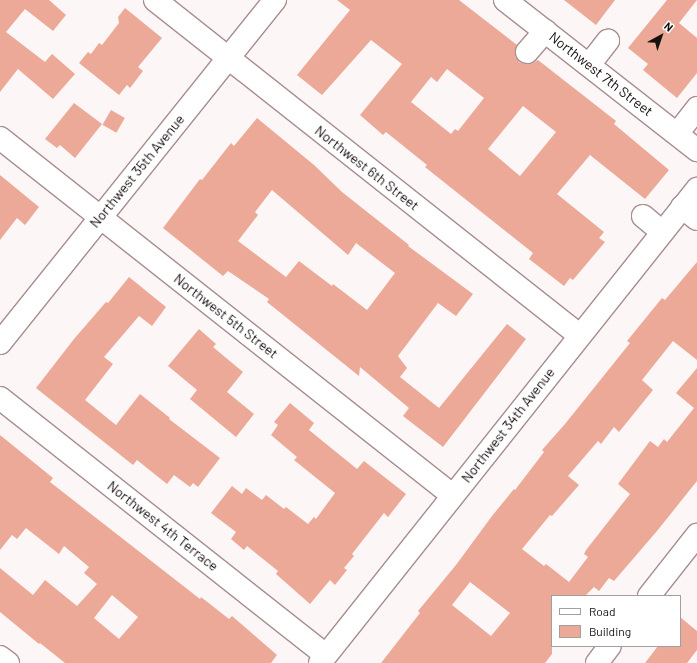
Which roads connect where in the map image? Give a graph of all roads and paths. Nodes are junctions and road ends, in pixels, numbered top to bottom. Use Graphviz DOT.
graph roads {
  1 [pos="155,0"];
  2 [pos="275,0"];
  3 [pos="505,0"];
  4 [pos="545,30"];
  5 [pos="608,41"];
  6 [pos="527,52"];
  7 [pos="227,58"];
  8 [pos="589,65"];
  9 [pos="697,108"];
  10 [pos="677,134"];
  11 [pos="0,138"];
  12 [pos="697,150"];
  13 [pos="697,189"];
  14 [pos="690,213"];
  15 [pos="643,216"];
  16 [pos="100,217"];
  17 [pos="662,232"];
  18 [pos="579,335"];
  19 [pos="0,343"];
  20 [pos="0,398"];
  21 [pos="452,495"];
  22 [pos="697,535"];
  23 [pos="650,595"];
  24 [pos="609,647"];
  25 [pos="0,657"];
  26 [pos="323,659"];
  27 [pos="8,663"];
  28 [pos="597,663"];
  1 -- 7 [label="street, Northwest 6th Street"];
  2 -- 7 [label="street, Northwest 35th Avenue"];
  3 -- 4 [label="street, Northwest 7th Street"];
  4 -- 6 [label="street"];
  4 -- 8 [label="street, Northwest 7th Street"];
  5 -- 8 [label="street"];
  7 -- 16 [label="street, Northwest 35th Avenue"];
  7 -- 18 [label="street, Northwest 6th Street"];
  8 -- 10 [label="street, Northwest 7th Street"];
  9 -- 10 [label="street"];
  10 -- 12 [label="street, Northwest 7th Street"];
  11 -- 16 [label="street, Northwest 5th Street"];
  13 -- 14 [label="street, Northwest 34th Avenue"];
  14 -- 17 [label="street, Northwest 34th Avenue"];
  15 -- 17 [label="street"];
  16 -- 19 [label="street, Northwest 35th Avenue"];
  16 -- 21 [label="street, Northwest 5th Street"];
  17 -- 18 [label="street, Northwest 34th Avenue"];
  18 -- 21 [label="street, Northwest 34th Avenue"];
  20 -- 26 [label="street, Northwest 4th Terrace"];
  21 -- 26 [label="street, Northwest 34th Avenue"];
  22 -- 23 [label="street"];
  24 -- 28 [label="street"];
  25 -- 27 [label="street"];
}
